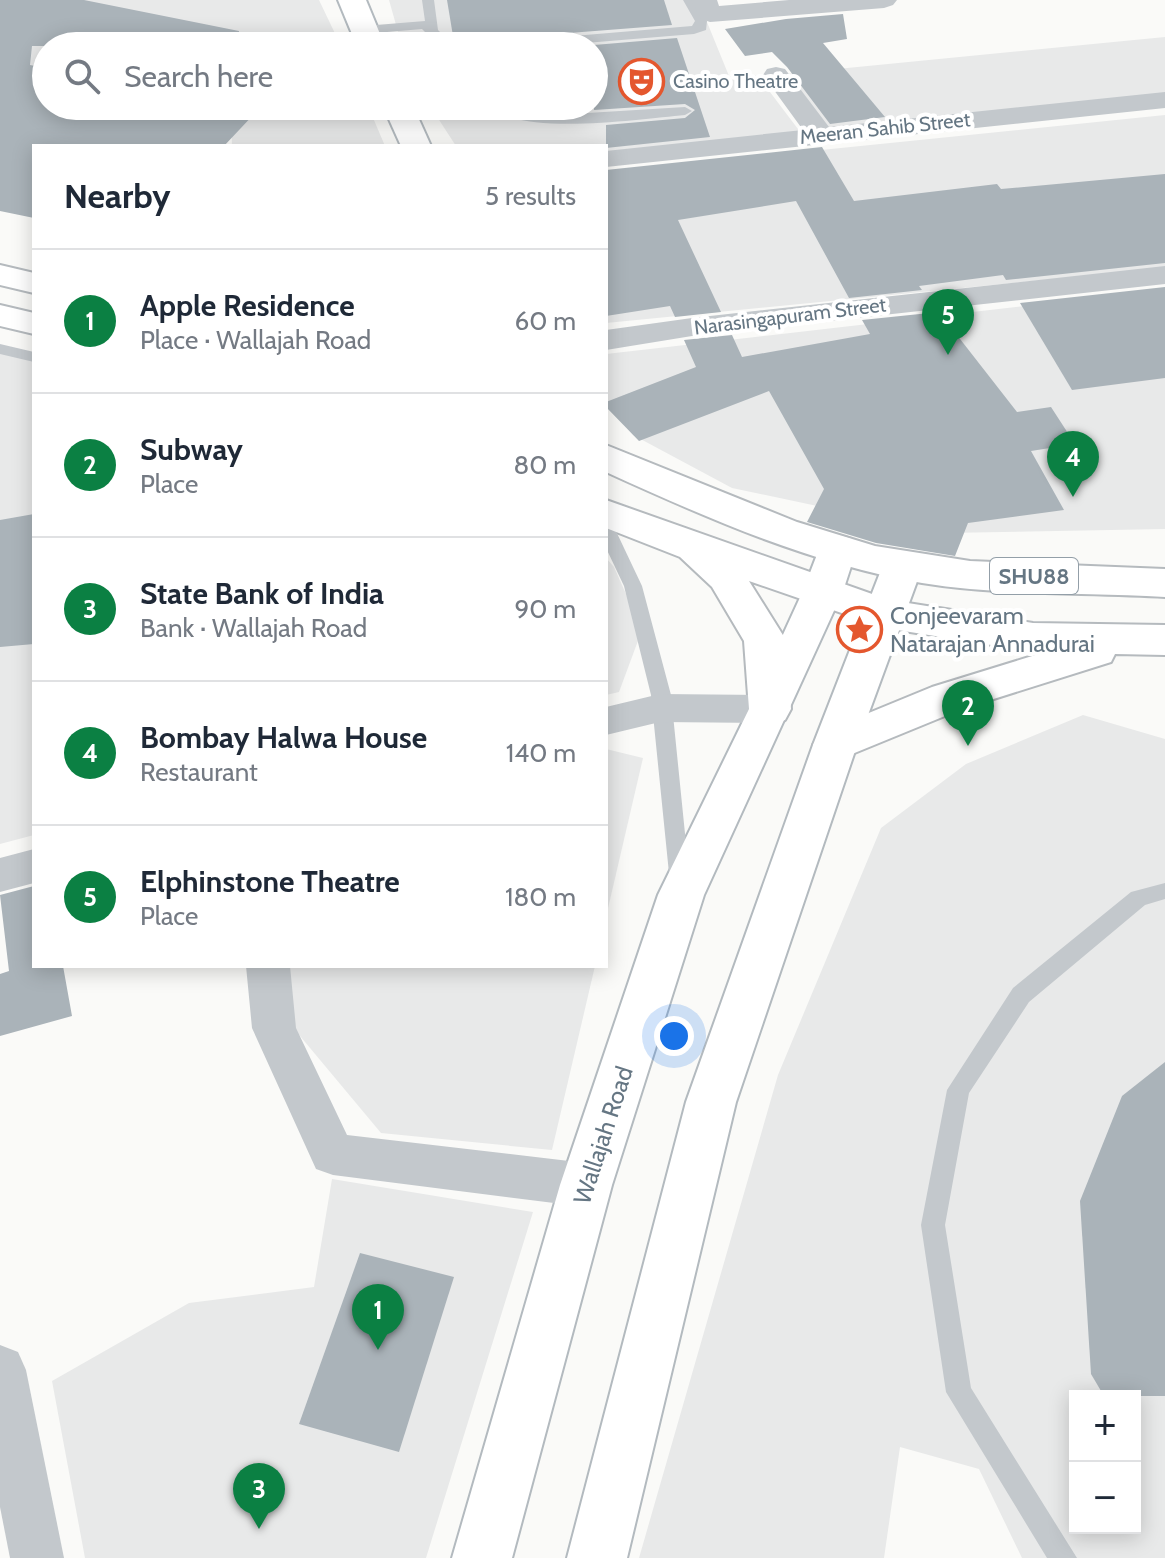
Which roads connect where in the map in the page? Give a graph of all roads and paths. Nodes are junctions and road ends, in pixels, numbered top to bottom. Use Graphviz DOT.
graph roads {
  1 [pos="352,0"];
  2 [pos="428,0"];
  3 [pos="689,0"];
  4 [pos="704,0"];
  5 [pos="884,0"];
  6 [pos="834,2"];
  7 [pos="432,29"];
  8 [pos="365,32"];
  9 [pos="390,32"];
  10 [pos="434,32"];
  11 [pos="608,37"];
  12 [pos="776,75"];
  13 [pos="1165,100"];
  14 [pos="685,111"];
  15 [pos="608,116"];
  16 [pos="404,120"];
  17 [pos="821,135"];
  18 [pos="415,144"];
  19 [pos="608,159"];
  20 [pos="0,275"];
  21 [pos="1165,275"];
  22 [pos="32,283"];
  23 [pos="0,315"];
  24 [pos="32,323"];
  25 [pos="608,340"];
  26 [pos="0,349"];
  27 [pos="32,357"];
  28 [pos="608,458"];
  29 [pos="608,514"];
  30 [pos="608,533"];
  31 [pos="690,546"];
  32 [pos="837,548"];
  33 [pos="903,565"];
  34 [pos="1165,583"];
  35 [pos="823,591"];
  36 [pos="885,614"];
  37 [pos="1151,639"];
  38 [pos="660,708"];
  39 [pos="770,709"];
  40 [pos="608,721"];
  41 [pos="835,745"];
  42 [pos="32,867"];
  43 [pos="0,875"];
  44 [pos="1165,891"];
  45 [pos="681,895"];
  46 [pos="268,968"];
  47 [pos="586,1185"];
  48 [pos="0,1370"];
  49 [pos="37,1558"];
  50 [pos="482,1558"];
  51 [pos="597,1558"];
  52 [pos="1063,1558"];
  1 -- 8 [label="main road"];
  2 -- 7 [label="lane"];
  3 -- 11 [label="lane"];
  4 -- 6 [label="street"];
  5 -- 6 [label="street"];
  7 -- 9 [label="lane"];
  7 -- 10 [label="lane"];
  12 -- 17 [label="street"];
  13 -- 17 [label="street, Meeran Sahib Street"];
  14 -- 15 [label="lane"];
  16 -- 18 [label="main road"];
  17 -- 19 [label="street, Meeran Sahib Street"];
  20 -- 22 [label="main road"];
  21 -- 25 [label="street, Narasingapuram Street"];
  23 -- 24 [label="main road"];
  26 -- 27 [label="lane"];
  28 -- 32 [label="main road, SHU88"];
  29 -- 31 [label="main road"];
  30 -- 38 [label="lane"];
  31 -- 35 [label="main road"];
  31 -- 39 [label="main road"];
  32 -- 33 [label="main road, SHU88"];
  32 -- 35 [label="main road, Wallajah Road"];
  33 -- 34 [label="main road, SHU88"];
  33 -- 36 [label="main road"];
  35 -- 36 [label="main road"];
  35 -- 39 [label="main road, Wallajah Road"];
  36 -- 37 [label="main road"];
  36 -- 41 [label="main road"];
  37 -- 41 [label="main road"];
  38 -- 39 [label="street"];
  38 -- 40 [label="street"];
  38 -- 45 [label="lane"];
  39 -- 45 [label="main road, Wallajah Road"];
  41 -- 51 [label="main road"];
  42 -- 43 [label="street"];
  44 -- 52 [label="lane"];
  45 -- 47 [label="main road, Wallajah Road"];
  46 -- 47 [label="street"];
  47 -- 50 [label="main road, Wallajah Road"];
  48 -- 49 [label="street"];
}
